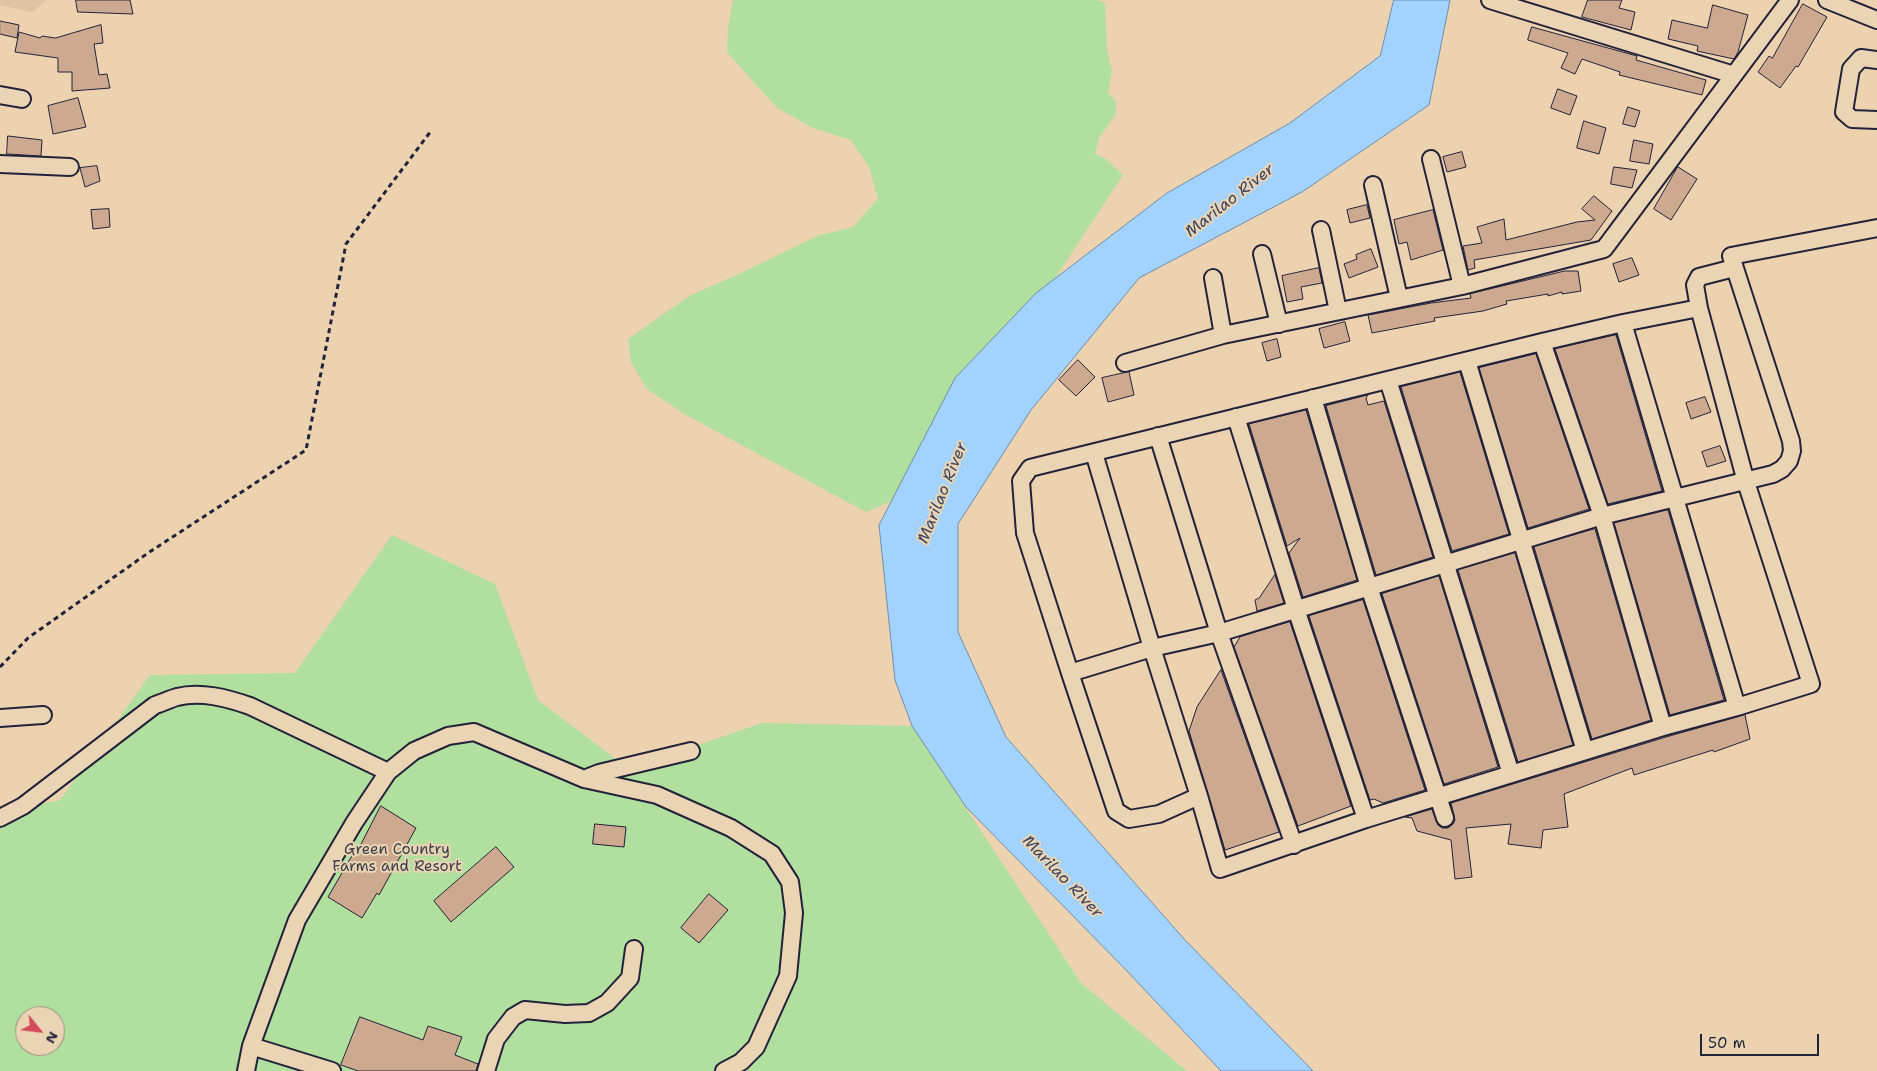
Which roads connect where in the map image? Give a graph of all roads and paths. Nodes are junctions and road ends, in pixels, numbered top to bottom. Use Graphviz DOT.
graph roads {
  1 [pos="1490,0"];
  2 [pos="1790,0"];
  3 [pos="1827,0"];
  4 [pos="1877,20"];
  5 [pos="1877,60"];
  6 [pos="1734,75"];
  7 [pos="0,95"];
  8 [pos="22,99"];
  9 [pos="1877,120"];
  10 [pos="431,131"];
  11 [pos="1431,159"];
  12 [pos="0,164"];
  13 [pos="70,167"];
  14 [pos="1374,185"];
  15 [pos="1877,228"];
  16 [pos="1321,230"];
  17 [pos="1262,254"];
  18 [pos="1734,268"];
  19 [pos="1213,278"];
  20 [pos="1462,286"];
  21 [pos="1399,298"];
  22 [pos="1699,308"];
  23 [pos="1338,311"];
  24 [pos="1623,323"];
  25 [pos="1279,324"];
  26 [pos="1223,335"];
  27 [pos="1542,342"];
  28 [pos="1467,361"];
  29 [pos="1125,363"];
  30 [pos="1388,380"];
  31 [pos="1313,398"];
  32 [pos="1236,417"];
  33 [pos="1158,436"];
  34 [pos="1094,453"];
  35 [pos="1746,482"];
  36 [pos="1675,499"];
  37 [pos="1602,516"];
  38 [pos="1520,541"];
  39 [pos="1445,564"];
  40 [pos="1369,587"];
  41 [pos="1296,609"];
  42 [pos="1219,632"];
  43 [pos="1152,648"];
  44 [pos="0,667"];
  45 [pos="1070,673"];
  46 [pos="1737,707"];
  47 [pos="43,715"];
  48 [pos="0,718"];
  49 [pos="1663,727"];
  50 [pos="1585,751"];
  51 [pos="691,752"];
  52 [pos="388,772"];
  53 [pos="1511,774"];
  54 [pos="584,779"];
  55 [pos="1199,796"];
  56 [pos="1438,797"];
  57 [pos="0,818"];
  58 [pos="1445,818"];
  59 [pos="1366,819"];
  60 [pos="1294,845"];
  61 [pos="634,949"];
  62 [pos="251,1046"];
  63 [pos="246,1071"];
  64 [pos="332,1071"];
  65 [pos="486,1071"];
  66 [pos="724,1071"];
  1 -- 6 [label="street"];
  2 -- 6 [label="street"];
  3 -- 4 [label="street"];
  5 -- 9 [label="street"];
  6 -- 20 [label="street"];
  7 -- 8 [label="street"];
  10 -- 44 [label="path"];
  11 -- 20 [label="street"];
  12 -- 13 [label="street"];
  14 -- 21 [label="street"];
  15 -- 18 [label="street"];
  16 -- 23 [label="street"];
  17 -- 25 [label="street"];
  18 -- 22 [label="street"];
  18 -- 35 [label="street"];
  19 -- 26 [label="street"];
  20 -- 21 [label="street"];
  21 -- 23 [label="street"];
  22 -- 24 [label="street"];
  22 -- 35 [label="street"];
  23 -- 25 [label="street"];
  24 -- 27 [label="street"];
  24 -- 36 [label="street"];
  25 -- 26 [label="street"];
  26 -- 29 [label="street"];
  27 -- 28 [label="street"];
  27 -- 37 [label="street"];
  28 -- 30 [label="street"];
  28 -- 38 [label="street"];
  30 -- 31 [label="street"];
  30 -- 39 [label="street"];
  31 -- 32 [label="street"];
  31 -- 40 [label="street"];
  32 -- 33 [label="street"];
  32 -- 41 [label="street"];
  33 -- 34 [label="street"];
  33 -- 42 [label="street"];
  34 -- 43 [label="street"];
  34 -- 45 [label="street"];
  35 -- 36 [label="street"];
  35 -- 46 [label="street"];
  36 -- 37 [label="street"];
  36 -- 46 [label="street"];
  37 -- 38 [label="street"];
  37 -- 49 [label="street"];
  38 -- 39 [label="street"];
  38 -- 50 [label="street"];
  39 -- 40 [label="street"];
  39 -- 53 [label="street"];
  40 -- 41 [label="street"];
  40 -- 56 [label="street"];
  41 -- 42 [label="street"];
  41 -- 59 [label="street"];
  42 -- 43 [label="street"];
  42 -- 60 [label="street"];
  43 -- 45 [label="street"];
  43 -- 55 [label="street"];
  45 -- 55 [label="street"];
  46 -- 49 [label="street"];
  47 -- 48 [label="street"];
  49 -- 50 [label="street"];
  50 -- 53 [label="street"];
  51 -- 54 [label="street"];
  52 -- 54 [label="street"];
  52 -- 57 [label="street"];
  52 -- 62 [label="street"];
  53 -- 56 [label="street"];
  54 -- 66 [label="street"];
  55 -- 60 [label="street"];
  56 -- 58 [label="street"];
  56 -- 59 [label="street"];
  59 -- 60 [label="street"];
  61 -- 65 [label="street"];
  62 -- 63 [label="street"];
  62 -- 64 [label="street"];
}
